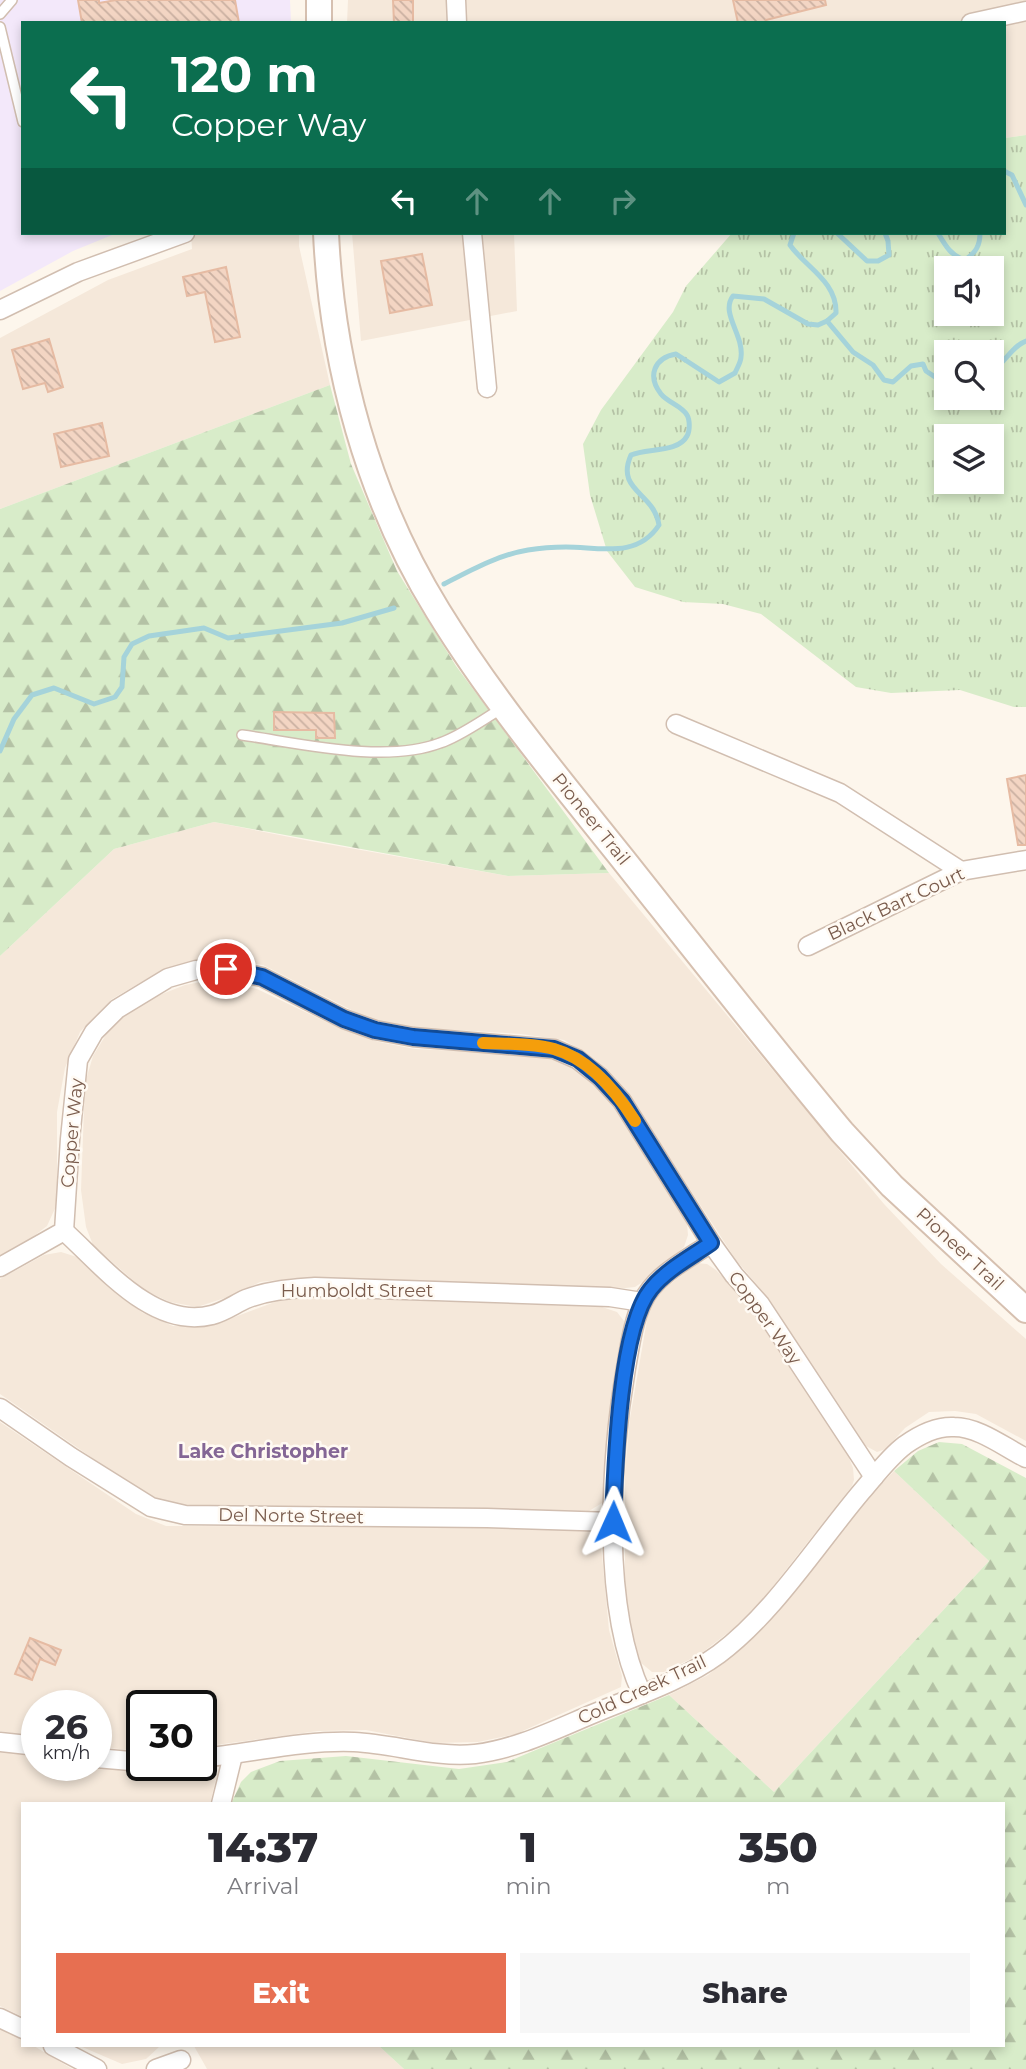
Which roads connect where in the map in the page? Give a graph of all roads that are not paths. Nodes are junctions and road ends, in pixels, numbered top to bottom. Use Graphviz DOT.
graph roads {
  1 [pos="12,0"];
  2 [pos="319,0"];
  3 [pos="456,0"];
  4 [pos="1026,11"];
  5 [pos="0,14"];
  6 [pos="319,21"];
  7 [pos="457,21"];
  8 [pos="980,21"];
  9 [pos="0,27"];
  10 [pos="21,114"];
  11 [pos="175,235"];
  12 [pos="326,235"];
  13 [pos="472,235"];
  14 [pos="0,310"];
  15 [pos="487,388"];
  16 [pos="503,708"];
  17 [pos="676,724"];
  18 [pos="242,735"];
  19 [pos="1026,860"];
  20 [pos="961,871"];
  21 [pos="808,946"];
  22 [pos="64,1231"];
  23 [pos="711,1243"];
  24 [pos="0,1267"];
  25 [pos="642,1302"];
  26 [pos="1026,1310"];
  27 [pos="0,1408"];
  28 [pos="1026,1458"];
  29 [pos="874,1477"];
  30 [pos="613,1522"];
  31 [pos="642,1694"];
  32 [pos="0,1742"];
  33 [pos="21,1744"];
  34 [pos="233,1755"];
  35 [pos="217,1756"];
  36 [pos="221,1802"];
  37 [pos="0,2018"];
  38 [pos="21,2028"];
  39 [pos="55,2047"];
  40 [pos="183,2058"];
  41 [pos="97,2069"];
  42 [pos="156,2069"];
  1 -- 5 [label="lane"];
  2 -- 6 [label="main road"];
  3 -- 7 [label="street"];
  4 -- 8 [label="street"];
  9 -- 10 [label="lane"];
  11 -- 14 [label="street"];
  12 -- 16 [label="main road, Pioneer Trail"];
  13 -- 15 [label="street"];
  16 -- 18 [label="lane"];
  16 -- 26 [label="main road, Pioneer Trail"];
  17 -- 20 [label="street"];
  19 -- 20 [label="street, Black Bart Court"];
  20 -- 21 [label="street, Black Bart Court"];
  22 -- 23 [label="street, Copper Way"];
  22 -- 24 [label="street"];
  22 -- 25 [label="street, Humboldt Street"];
  23 -- 25 [label="street"];
  23 -- 29 [label="street, Copper Way"];
  25 -- 30 [label="street"];
  27 -- 30 [label="street, Del Norte Street"];
  28 -- 29 [label="street, Cold Creek Trail"];
  29 -- 31 [label="street, Cold Creek Trail"];
  30 -- 31 [label="street"];
  31 -- 34 [label="street, Cold Creek Trail"];
  32 -- 33 [label="street"];
  34 -- 35 [label="street, Cold Creek Trail"];
  34 -- 36 [label="street"];
  37 -- 38 [label="street"];
  39 -- 41 [label="street"];
  40 -- 42 [label="street"];
}
